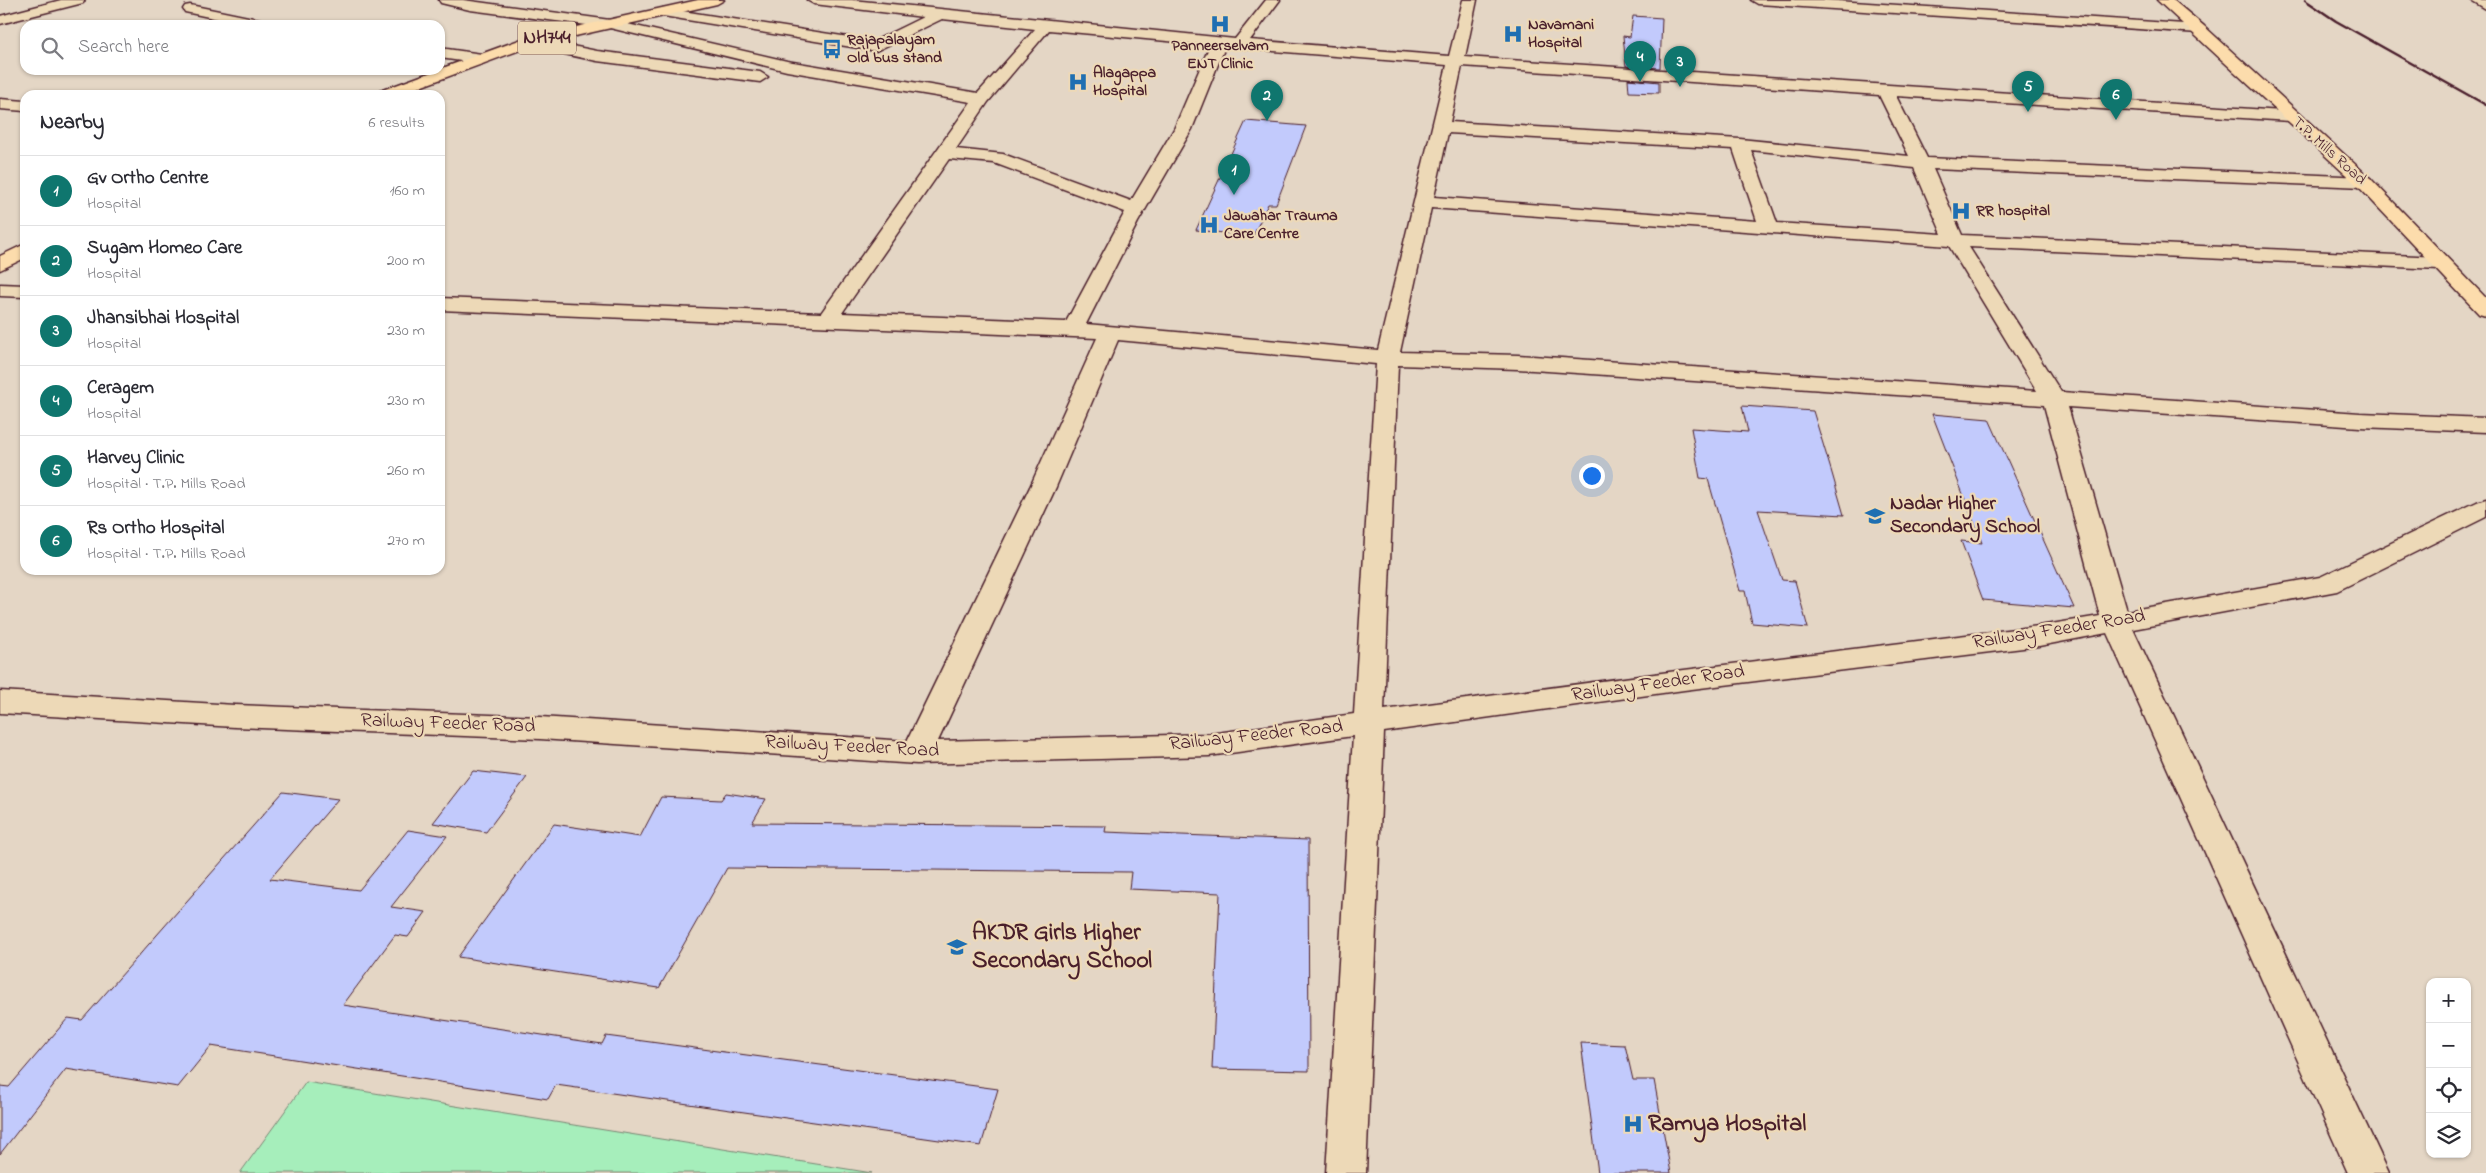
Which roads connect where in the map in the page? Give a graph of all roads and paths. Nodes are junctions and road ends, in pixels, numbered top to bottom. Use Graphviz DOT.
graph roads {
  1 [pos="78,0"];
  2 [pos="446,0"];
  3 [pos="717,0"];
  4 [pos="814,0"];
  5 [pos="1273,0"];
  6 [pos="1470,0"];
  7 [pos="1758,0"];
  8 [pos="2164,0"];
  9 [pos="2478,0"];
  10 [pos="2486,5"];
  11 [pos="190,9"];
  12 [pos="663,12"];
  13 [pos="938,15"];
  14 [pos="0,20"];
  15 [pos="244,20"];
  16 [pos="610,24"];
  17 [pos="1045,26"];
  18 [pos="2199,29"];
  19 [pos="526,42"];
  20 [pos="1219,42"];
  21 [pos="1239,44"];
  22 [pos="445,54"];
  23 [pos="482,59"];
  24 [pos="1455,61"];
  25 [pos="445,72"];
  26 [pos="438,75"];
  27 [pos="760,77"];
  28 [pos="397,90"];
  29 [pos="1885,90"];
  30 [pos="982,99"];
  31 [pos="0,104"];
  32 [pos="20,106"];
  33 [pos="2290,116"];
  34 [pos="1441,127"];
  35 [pos="1740,144"];
  36 [pos="944,153"];
  37 [pos="1922,163"];
  38 [pos="2364,182"];
  39 [pos="1424,202"];
  40 [pos="1135,209"];
  41 [pos="1769,228"];
  42 [pos="1955,240"];
  43 [pos="20,253"];
  44 [pos="2439,262"];
  45 [pos="0,264"];
  46 [pos="0,290"];
  47 [pos="20,291"];
  48 [pos="445,304"];
  49 [pos="2486,310"];
  50 [pos="827,319"];
  51 [pos="1073,329"];
  52 [pos="1110,332"];
  53 [pos="1387,358"];
  54 [pos="2054,399"];
  55 [pos="2486,425"];
  56 [pos="2486,507"];
  57 [pos="2116,622"];
  58 [pos="0,702"];
  59 [pos="1370,724"];
  60 [pos="917,753"];
  61 [pos="1346,1173"];
  62 [pos="2369,1173"];
  1 -- 14 [label="street"];
  2 -- 16 [label="street"];
  3 -- 12 [label="main road, NH744"];
  4 -- 13 [label="street"];
  5 -- 21 [label="street"];
  6 -- 24 [label="street"];
  7 -- 18 [label="street"];
  8 -- 18 [label="main road, T.P. Mills Road"];
  9 -- 10 [label="street"];
  11 -- 15 [label="street"];
  12 -- 13 [label="street"];
  12 -- 16 [label="main road, NH744"];
  13 -- 17 [label="street"];
  16 -- 19 [label="main road, NH744"];
  16 -- 30 [label="street"];
  17 -- 20 [label="street"];
  17 -- 30 [label="street"];
  18 -- 33 [label="main road, T.P. Mills Road"];
  19 -- 23 [label="main road, NH744"];
  19 -- 27 [label="street"];
  20 -- 21 [label="street"];
  20 -- 40 [label="street"];
  21 -- 24 [label="street"];
  22 -- 23 [label="street"];
  23 -- 25 [label="main road, NH744"];
  24 -- 29 [label="street"];
  24 -- 34 [label="street"];
  26 -- 28 [label="main road, NH744"];
  29 -- 33 [label="street"];
  29 -- 37 [label="street"];
  30 -- 36 [label="street"];
  31 -- 32 [label="street"];
  33 -- 38 [label="main road, T.P. Mills Road"];
  34 -- 35 [label="street"];
  34 -- 39 [label="street"];
  35 -- 37 [label="street"];
  35 -- 41 [label="street"];
  36 -- 40 [label="street"];
  36 -- 50 [label="street"];
  37 -- 38 [label="street"];
  37 -- 42 [label="street"];
  38 -- 44 [label="main road, T.P. Mills Road"];
  39 -- 41 [label="street"];
  39 -- 53 [label="street"];
  40 -- 51 [label="street"];
  41 -- 42 [label="street"];
  42 -- 44 [label="street"];
  42 -- 54 [label="street"];
  43 -- 45 [label="main road"];
  44 -- 49 [label="main road, T.P. Mills Road"];
  46 -- 47 [label="street"];
  48 -- 50 [label="street"];
  50 -- 51 [label="street"];
  51 -- 52 [label="street"];
  52 -- 53 [label="street"];
  52 -- 60 [label="street"];
  53 -- 54 [label="street"];
  53 -- 59 [label="street"];
  54 -- 55 [label="street"];
  54 -- 57 [label="street"];
  56 -- 57 [label="street, Railway Feeder Road"];
  57 -- 59 [label="street, Railway Feeder Road"];
  57 -- 62 [label="street"];
  58 -- 60 [label="street, Railway Feeder Road"];
  59 -- 60 [label="street, Railway Feeder Road"];
  59 -- 61 [label="street"];
}
